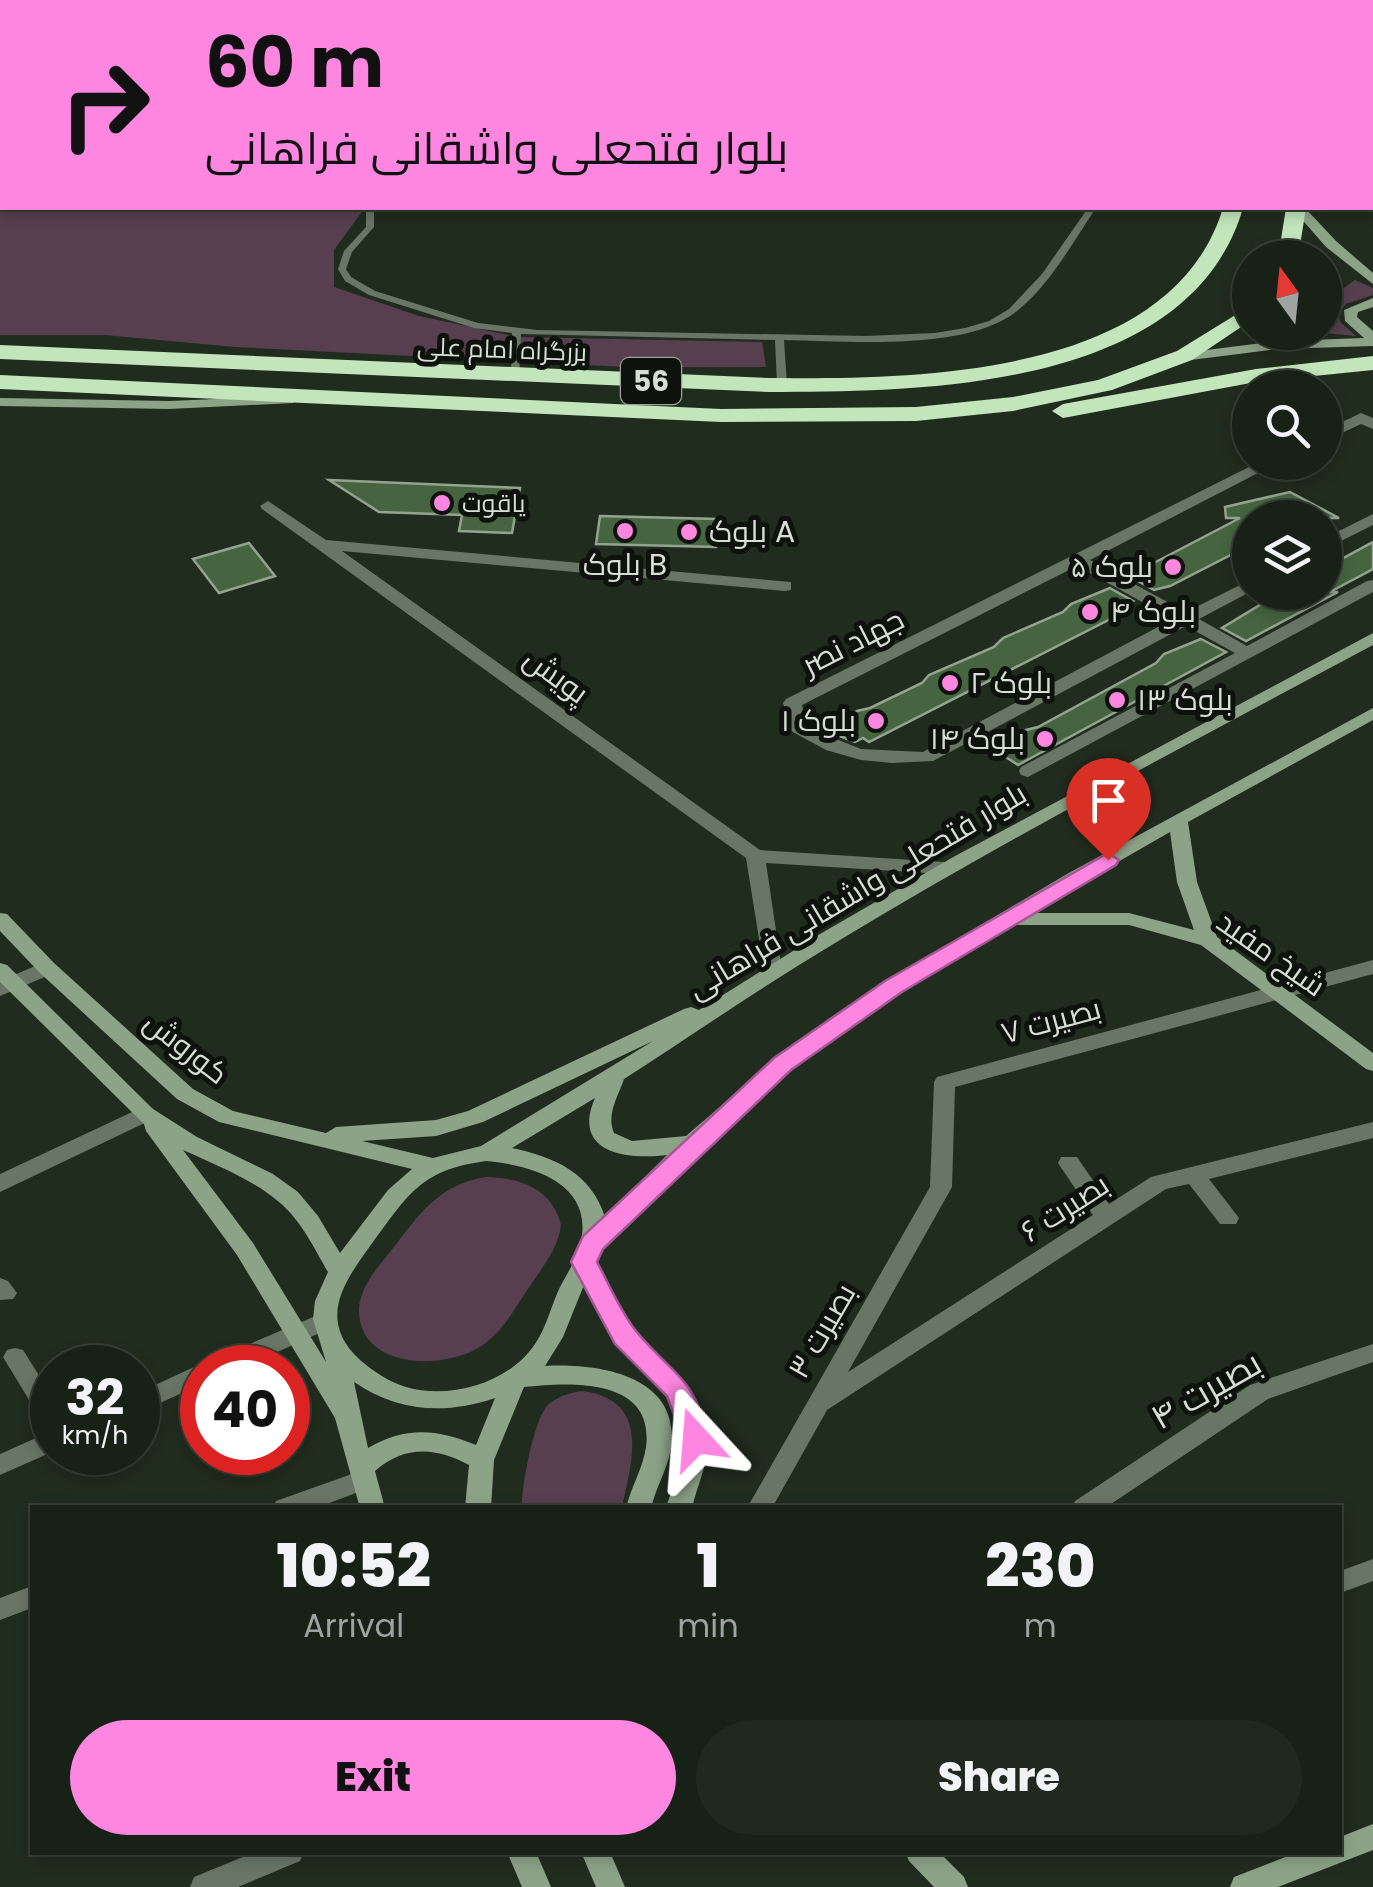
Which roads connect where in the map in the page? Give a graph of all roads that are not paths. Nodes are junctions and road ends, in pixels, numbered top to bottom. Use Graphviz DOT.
graph roads {
  1 [pos="370,210"];
  2 [pos="1090,210"];
  3 [pos="1233,210"];
  4 [pos="1297,210"];
  5 [pos="1299,210"];
  6 [pos="1293,240"];
  7 [pos="1373,280"];
  8 [pos="1373,302"];
  9 [pos="1232,327"];
  10 [pos="517,331"];
  11 [pos="779,336"];
  12 [pos="1373,340"];
  13 [pos="0,352"];
  14 [pos="1183,358"];
  15 [pos="1373,364"];
  16 [pos="411,373"];
  17 [pos="510,377"];
  18 [pos="0,382"];
  19 [pos="782,384"];
  20 [pos="309,399"];
  21 [pos="0,402"];
  22 [pos="396,404"];
  23 [pos="493,407"];
  24 [pos="806,417"];
  25 [pos="1373,424"];
  26 [pos="1342,428"];
  27 [pos="1236,480"];
  28 [pos="268,506"];
  29 [pos="1373,519"];
  30 [pos="1342,535"];
  31 [pos="322,544"];
  32 [pos="1078,560"];
  33 [pos="1373,585"];
  34 [pos="785,586"];
  35 [pos="1232,595"];
  36 [pos="1186,619"];
  37 [pos="1373,638"];
  38 [pos="1248,653"];
  39 [pos="1373,713"];
  40 [pos="1028,771"];
  41 [pos="1178,821"];
  42 [pos="755,856"];
  43 [pos="944,868"];
  44 [pos="0,919"];
  45 [pos="1004,919"];
  46 [pos="1208,940"];
  47 [pos="1373,967"];
  48 [pos="48,968"];
  49 [pos="772,971"];
  50 [pos="4,981"];
  51 [pos="1275,991"];
  52 [pos="730,997"];
  53 [pos="1373,1064"];
  54 [pos="615,1078"];
  55 [pos="145,1114"];
  56 [pos="1373,1130"];
  57 [pos="289,1133"];
  58 [pos="697,1141"];
  59 [pos="486,1153"];
  60 [pos="1069,1162"];
  61 [pos="434,1166"];
  62 [pos="1194,1175"];
  63 [pos="0,1184"];
  64 [pos="941,1187"];
  65 [pos="1106,1217"];
  66 [pos="1228,1218"];
  67 [pos="588,1252"];
  68 [pos="339,1270"];
  69 [pos="325,1320"];
  70 [pos="296,1333"];
  71 [pos="269,1345"];
  72 [pos="337,1353"];
  73 [pos="1373,1353"];
  74 [pos="16,1357"];
  75 [pos="516,1378"];
  76 [pos="30,1380"];
  77 [pos="818,1404"];
  78 [pos="347,1416"];
  79 [pos="30,1452"];
  80 [pos="482,1460"];
  81 [pos="0,1465"];
  82 [pos="362,1474"];
  83 [pos="292,1505"];
  84 [pos="372,1505"];
  85 [pos="478,1505"];
  86 [pos="639,1505"];
  87 [pos="680,1505"];
  88 [pos="761,1505"];
  89 [pos="1089,1505"];
  90 [pos="1373,1570"];
  91 [pos="1342,1581"];
  92 [pos="30,1598"];
  93 [pos="0,1609"];
  94 [pos="1373,1837"];
  95 [pos="1342,1849"];
  96 [pos="283,1855"];
  97 [pos="522,1855"];
  98 [pos="596,1855"];
  99 [pos="922,1855"];
  100 [pos="1325,1855"];
  101 [pos="204,1887"];
  102 [pos="537,1887"];
  103 [pos="612,1887"];
  104 [pos="954,1887"];
  105 [pos="1244,1887"];
  1 -- 10 [label="lane"];
  2 -- 11 [label="lane"];
  3 -- 19 [label="highway, بزرگراه امام علی / 56"];
  4 -- 6 [label="highway"];
  5 -- 7 [label="main road"];
  8 -- 12 [label="main road"];
  9 -- 14 [label="highway, بزرگراه امام علی / 56"];
  10 -- 11 [label="lane"];
  10 -- 17 [label="lane"];
  11 -- 19 [label="lane"];
  12 -- 14 [label="main road"];
  13 -- 16 [label="highway, بزرگراه امام علی / 56"];
  14 -- 24 [label="highway, بزرگراه امام علی / 56"];
  15 -- 24 [label="highway"];
  16 -- 17 [label="highway, بزرگراه امام علی / 56"];
  16 -- 22 [label="highway"];
  17 -- 19 [label="highway, بزرگراه امام علی / 56"];
  17 -- 23 [label="highway"];
  18 -- 20 [label="highway, بزرگراه امام علی / 56"];
  20 -- 21 [label="main road"];
  20 -- 22 [label="highway, بزرگراه امام علی / 56"];
  22 -- 23 [label="highway, بزرگراه امام علی / 56"];
  23 -- 24 [label="highway, بزرگراه امام علی / 56"];
  25 -- 26 [label="street"];
  27 -- 32 [label="street, جهاد نصر"];
  28 -- 31 [label="street, پویش"];
  29 -- 30 [label="street"];
  31 -- 34 [label="street, پویش"];
  31 -- 42 [label="street, پویش"];
  32 -- 36 [label="street"];
  32 -- 36 [label="street, جهاد نصر"];
  33 -- 38 [label="street"];
  35 -- 36 [label="street, جهاد نصر"];
  36 -- 38 [label="street"];
  37 -- 43 [label="main road, بلوار فتحعلی واشقانی فراهانی"];
  38 -- 40 [label="street"];
  39 -- 41 [label="main road"];
  41 -- 45 [label="main road"];
  41 -- 46 [label="main road"];
  42 -- 43 [label="street"];
  42 -- 49 [label="street"];
  43 -- 49 [label="main road, بلوار فتحعلی واشقانی فراهانی"];
  44 -- 48 [label="main road, کوروش"];
  45 -- 46 [label="main road, شیخ مفید"];
  45 -- 58 [label="main road"];
  46 -- 51 [label="main road, شیخ مفید"];
  47 -- 51 [label="street"];
  48 -- 50 [label="street"];
  48 -- 57 [label="main road, کوروش"];
  49 -- 52 [label="main road, بلوار فتحعلی واشقانی فراهانی"];
  50 -- 55 [label="main road"];
  51 -- 53 [label="main road, شیخ مفید"];
  51 -- 64 [label="street, بصیرت ۷"];
  52 -- 54 [label="main road, بلوار فتحعلی واشقانی فراهانی"];
  52 -- 57 [label="main road"];
  54 -- 58 [label="main road"];
  54 -- 59 [label="main road, بلوار فتحعلی واشقانی فراهانی"];
  55 -- 63 [label="street"];
  55 -- 68 [label="main road"];
  55 -- 70 [label="main road"];
  56 -- 62 [label="street, بصیرت ۶"];
  57 -- 61 [label="main road, کوروش"];
  58 -- 67 [label="main road"];
  59 -- 61 [label="main road"];
  59 -- 67 [label="main road"];
  60 -- 65 [label="street"];
  61 -- 68 [label="main road"];
  62 -- 65 [label="street, بصیرت ۶"];
  62 -- 66 [label="street"];
  64 -- 77 [label="street, بصیرت ۳"];
  65 -- 77 [label="street, بصیرت ۶"];
  67 -- 75 [label="main road"];
  67 -- 87 [label="main road"];
  68 -- 69 [label="main road"];
  69 -- 70 [label="street"];
  69 -- 72 [label="main road"];
  70 -- 71 [label="street"];
  70 -- 78 [label="main road"];
  72 -- 75 [label="main road"];
  72 -- 78 [label="main road"];
  73 -- 89 [label="street, بصیرت ۴"];
  74 -- 76 [label="street"];
  75 -- 80 [label="main road"];
  75 -- 86 [label="main road"];
  77 -- 88 [label="street, بصیرت ۳"];
  78 -- 82 [label="main road"];
  79 -- 81 [label="street"];
  80 -- 82 [label="main road"];
  80 -- 85 [label="main road"];
  82 -- 83 [label="street"];
  82 -- 84 [label="main road"];
  90 -- 91 [label="street"];
  92 -- 93 [label="street"];
  94 -- 95 [label="main road"];
  96 -- 101 [label="street"];
  97 -- 102 [label="main road"];
  98 -- 103 [label="main road"];
  99 -- 104 [label="main road"];
  100 -- 105 [label="main road"];
}
